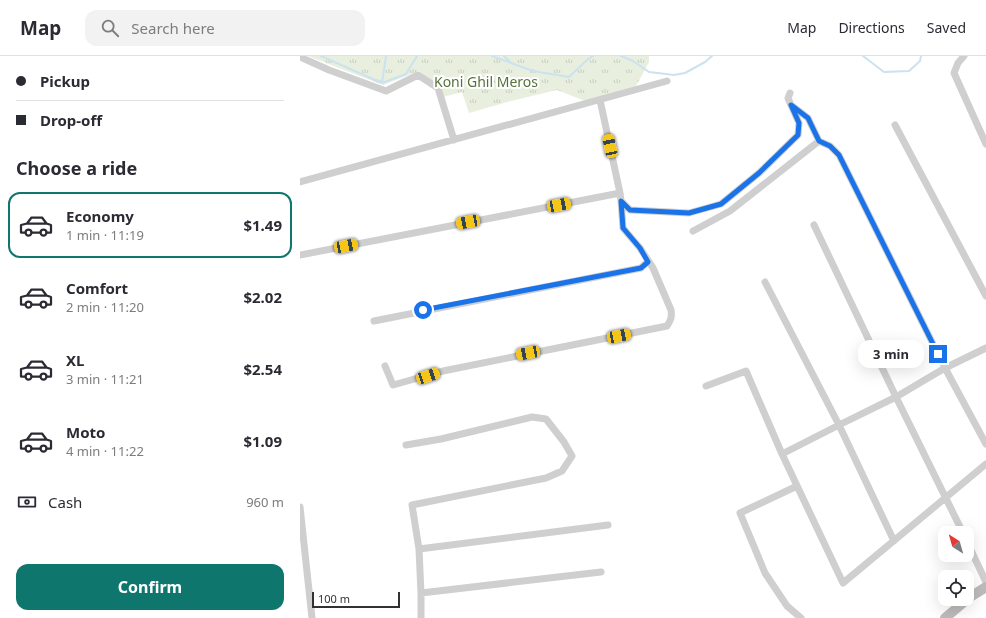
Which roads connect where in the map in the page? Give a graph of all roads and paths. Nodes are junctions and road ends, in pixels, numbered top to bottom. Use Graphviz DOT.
graph roads {
  1 [pos="964,56"];
  2 [pos="300,57"];
  3 [pos="667,81"];
  4 [pos="790,93"];
  5 [pos="600,100"];
  6 [pos="791,105"];
  7 [pos="895,126"];
  8 [pos="454,140"];
  9 [pos="819,141"];
  10 [pos="986,144"];
  11 [pos="300,182"];
  12 [pos="620,193"];
  13 [pos="621,201"];
  14 [pos="814,225"];
  15 [pos="693,231"];
  16 [pos="300,255"];
  17 [pos="648,262"];
  18 [pos="765,282"];
  19 [pos="986,296"];
  20 [pos="374,321"];
  21 [pos="986,348"];
  22 [pos="385,366"];
  23 [pos="945,368"];
  24 [pos="706,386"];
  25 [pos="896,397"];
  26 [pos="839,424"];
  27 [pos="986,444"];
  28 [pos="406,445"];
  29 [pos="782,454"];
  30 [pos="986,464"];
  31 [pos="797,486"];
  32 [pos="946,498"];
  33 [pos="300,507"];
  34 [pos="608,525"];
  35 [pos="960,526"];
  36 [pos="894,541"];
  37 [pos="419,549"];
  38 [pos="974,557"];
  39 [pos="601,572"];
  40 [pos="986,582"];
  41 [pos="986,587"];
  42 [pos="421,592"];
  43 [pos="986,595"];
  44 [pos="312,618"];
  45 [pos="421,618"];
  46 [pos="801,618"];
  47 [pos="945,618"];
  48 [pos="955,618"];
  1 -- 10 [label="street"];
  2 -- 8 [label="street"];
  3 -- 5 [label="street"];
  4 -- 6 [label="street"];
  5 -- 8 [label="street"];
  5 -- 12 [label="street"];
  6 -- 9 [label="street"];
  6 -- 13 [label="street"];
  7 -- 19 [label="street"];
  8 -- 11 [label="street"];
  9 -- 15 [label="street"];
  9 -- 23 [label="street"];
  12 -- 13 [label="street"];
  12 -- 16 [label="street"];
  13 -- 17 [label="street"];
  14 -- 25 [label="street"];
  17 -- 20 [label="street"];
  17 -- 22 [label="street"];
  18 -- 26 [label="street"];
  21 -- 23 [label="street"];
  23 -- 25 [label="street"];
  23 -- 27 [label="street"];
  24 -- 29 [label="street"];
  25 -- 26 [label="street"];
  25 -- 32 [label="street"];
  26 -- 29 [label="street"];
  26 -- 36 [label="street"];
  28 -- 37 [label="street"];
  29 -- 31 [label="street"];
  30 -- 32 [label="street"];
  31 -- 36 [label="street"];
  31 -- 46 [label="street"];
  32 -- 35 [label="street"];
  32 -- 36 [label="street"];
  33 -- 44 [label="street"];
  34 -- 37 [label="street"];
  37 -- 42 [label="street"];
  38 -- 40 [label="street"];
  39 -- 42 [label="street"];
  41 -- 47 [label="main road"];
  42 -- 45 [label="street"];
  43 -- 48 [label="main road"];
}
